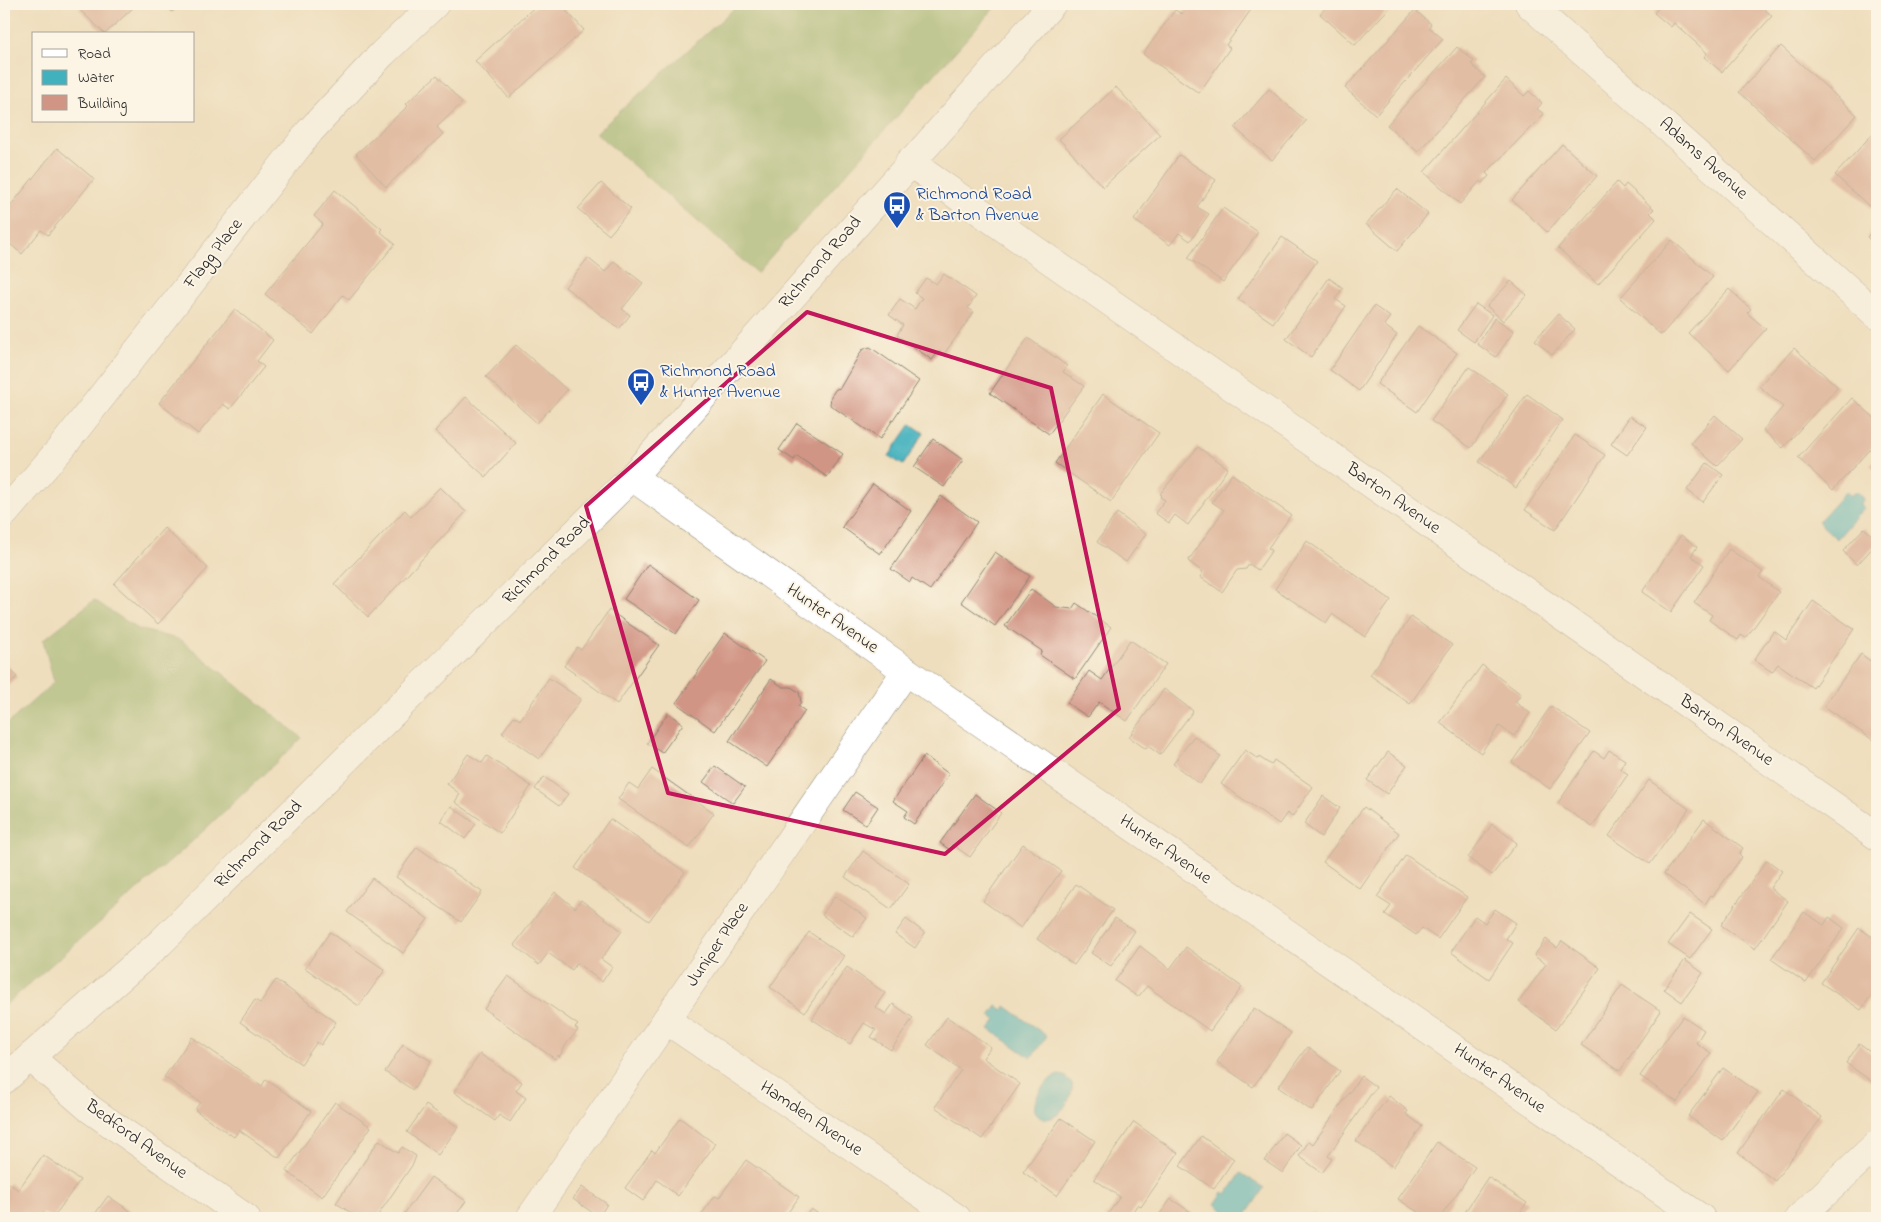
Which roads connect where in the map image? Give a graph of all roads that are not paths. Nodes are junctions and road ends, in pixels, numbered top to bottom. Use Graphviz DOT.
graph roads {
  1 [pos="435,4"];
  2 [pos="1052,4"];
  3 [pos="1529,4"];
  4 [pos="909,162"];
  5 [pos="1877,315"];
  6 [pos="632,477"];
  7 [pos="4,514"];
  8 [pos="906,671"];
  9 [pos="1877,836"];
  10 [pos="666,1020"];
  11 [pos="30,1057"];
  12 [pos="4,1080"];
  13 [pos="1877,1144"];
  14 [pos="246,1218"];
  15 [pos="530,1218"];
  16 [pos="956,1218"];
  17 [pos="1701,1218"];
  18 [pos="1799,1218"];
  1 -- 7 [label="street, Flagg Place"];
  2 -- 4 [label="street, Richmond Road"];
  3 -- 5 [label="street, Adams Avenue"];
  4 -- 6 [label="street, Richmond Road"];
  4 -- 9 [label="street, Barton Avenue"];
  6 -- 8 [label="street, Hunter Avenue"];
  6 -- 11 [label="street, Richmond Road"];
  8 -- 10 [label="street, Juniper Place"];
  8 -- 17 [label="street, Hunter Avenue"];
  10 -- 15 [label="street, Juniper Place"];
  10 -- 16 [label="street, Hamden Avenue"];
  11 -- 12 [label="street, Richmond Road"];
  11 -- 14 [label="street, Bedford Avenue"];
  13 -- 18 [label="street"];
}
